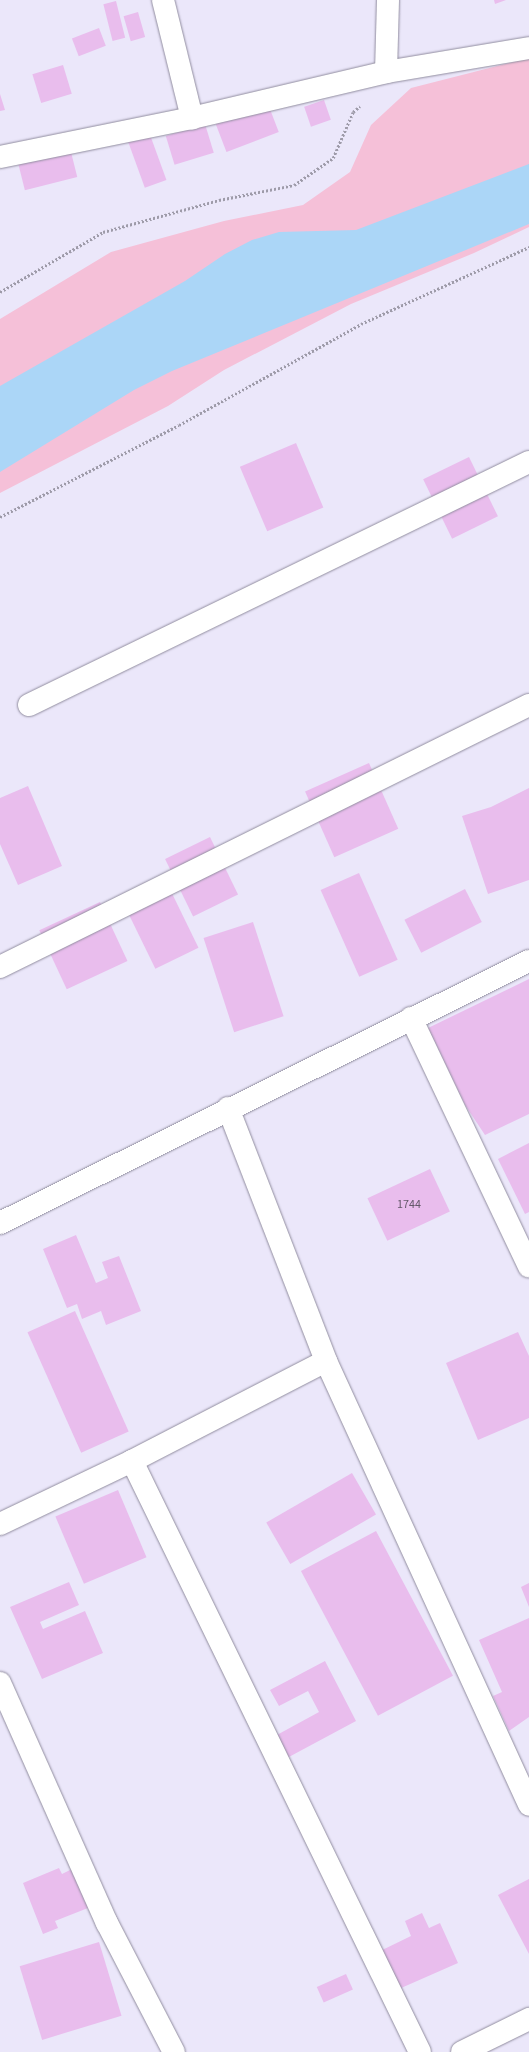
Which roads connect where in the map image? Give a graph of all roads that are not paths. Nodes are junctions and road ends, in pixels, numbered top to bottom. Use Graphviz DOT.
graph roads {
  1 [pos="163,0"];
  2 [pos="388,0"];
  3 [pos="529,48"];
  4 [pos="386,72"];
  5 [pos="192,118"];
  6 [pos="0,157"];
  7 [pos="526,470"];
  8 [pos="29,705"];
  9 [pos="529,706"];
  10 [pos="529,961"];
  11 [pos="0,967"];
  12 [pos="411,1018"];
  13 [pos="228,1108"];
  14 [pos="0,1223"];
  15 [pos="528,1262"];
  16 [pos="326,1361"];
  17 [pos="132,1461"];
  18 [pos="0,1524"];
  19 [pos="0,1683"];
  20 [pos="529,1805"];
  21 [pos="529,2019"];
  22 [pos="174,2052"];
  23 [pos="420,2052"];
  24 [pos="462,2052"];
  1 -- 5 [label="street"];
  2 -- 4 [label="street"];
  3 -- 4 [label="street"];
  4 -- 5 [label="street"];
  5 -- 6 [label="street"];
  7 -- 8 [label="street"];
  9 -- 11 [label="street"];
  10 -- 12 [label="street"];
  12 -- 13 [label="street"];
  12 -- 15 [label="street"];
  13 -- 14 [label="street"];
  13 -- 16 [label="street"];
  16 -- 17 [label="street"];
  16 -- 20 [label="street"];
  17 -- 18 [label="street"];
  17 -- 23 [label="street"];
  19 -- 22 [label="street"];
  21 -- 24 [label="street"];
}
